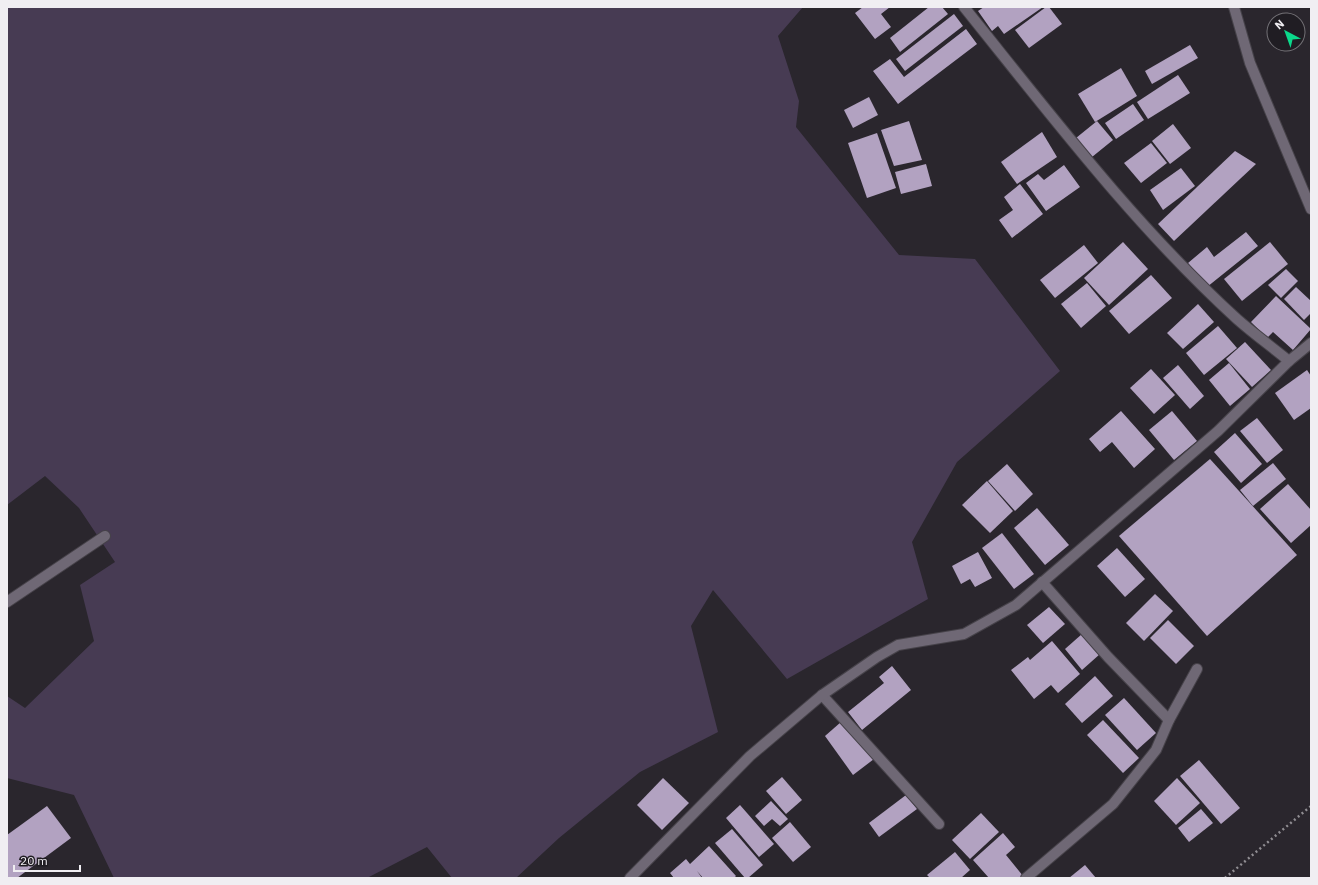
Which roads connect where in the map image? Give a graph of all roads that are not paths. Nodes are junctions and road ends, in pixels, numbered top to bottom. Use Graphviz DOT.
graph roads {
  1 [pos="964,7"];
  2 [pos="1234,7"];
  3 [pos="1311,209"];
  4 [pos="1311,343"];
  5 [pos="1289,361"];
  6 [pos="105,536"];
  7 [pos="1042,582"];
  8 [pos="7,602"];
  9 [pos="1197,669"];
  10 [pos="822,694"];
  11 [pos="1170,720"];
  12 [pos="939,824"];
  13 [pos="630,878"];
  14 [pos="1026,878"];
  1 -- 5 [label="street"];
  2 -- 3 [label="street"];
  4 -- 5 [label="street"];
  5 -- 7 [label="street"];
  6 -- 8 [label="street"];
  7 -- 10 [label="street"];
  7 -- 11 [label="street"];
  9 -- 11 [label="street"];
  10 -- 12 [label="street"];
  10 -- 13 [label="street"];
  11 -- 14 [label="street"];
}
